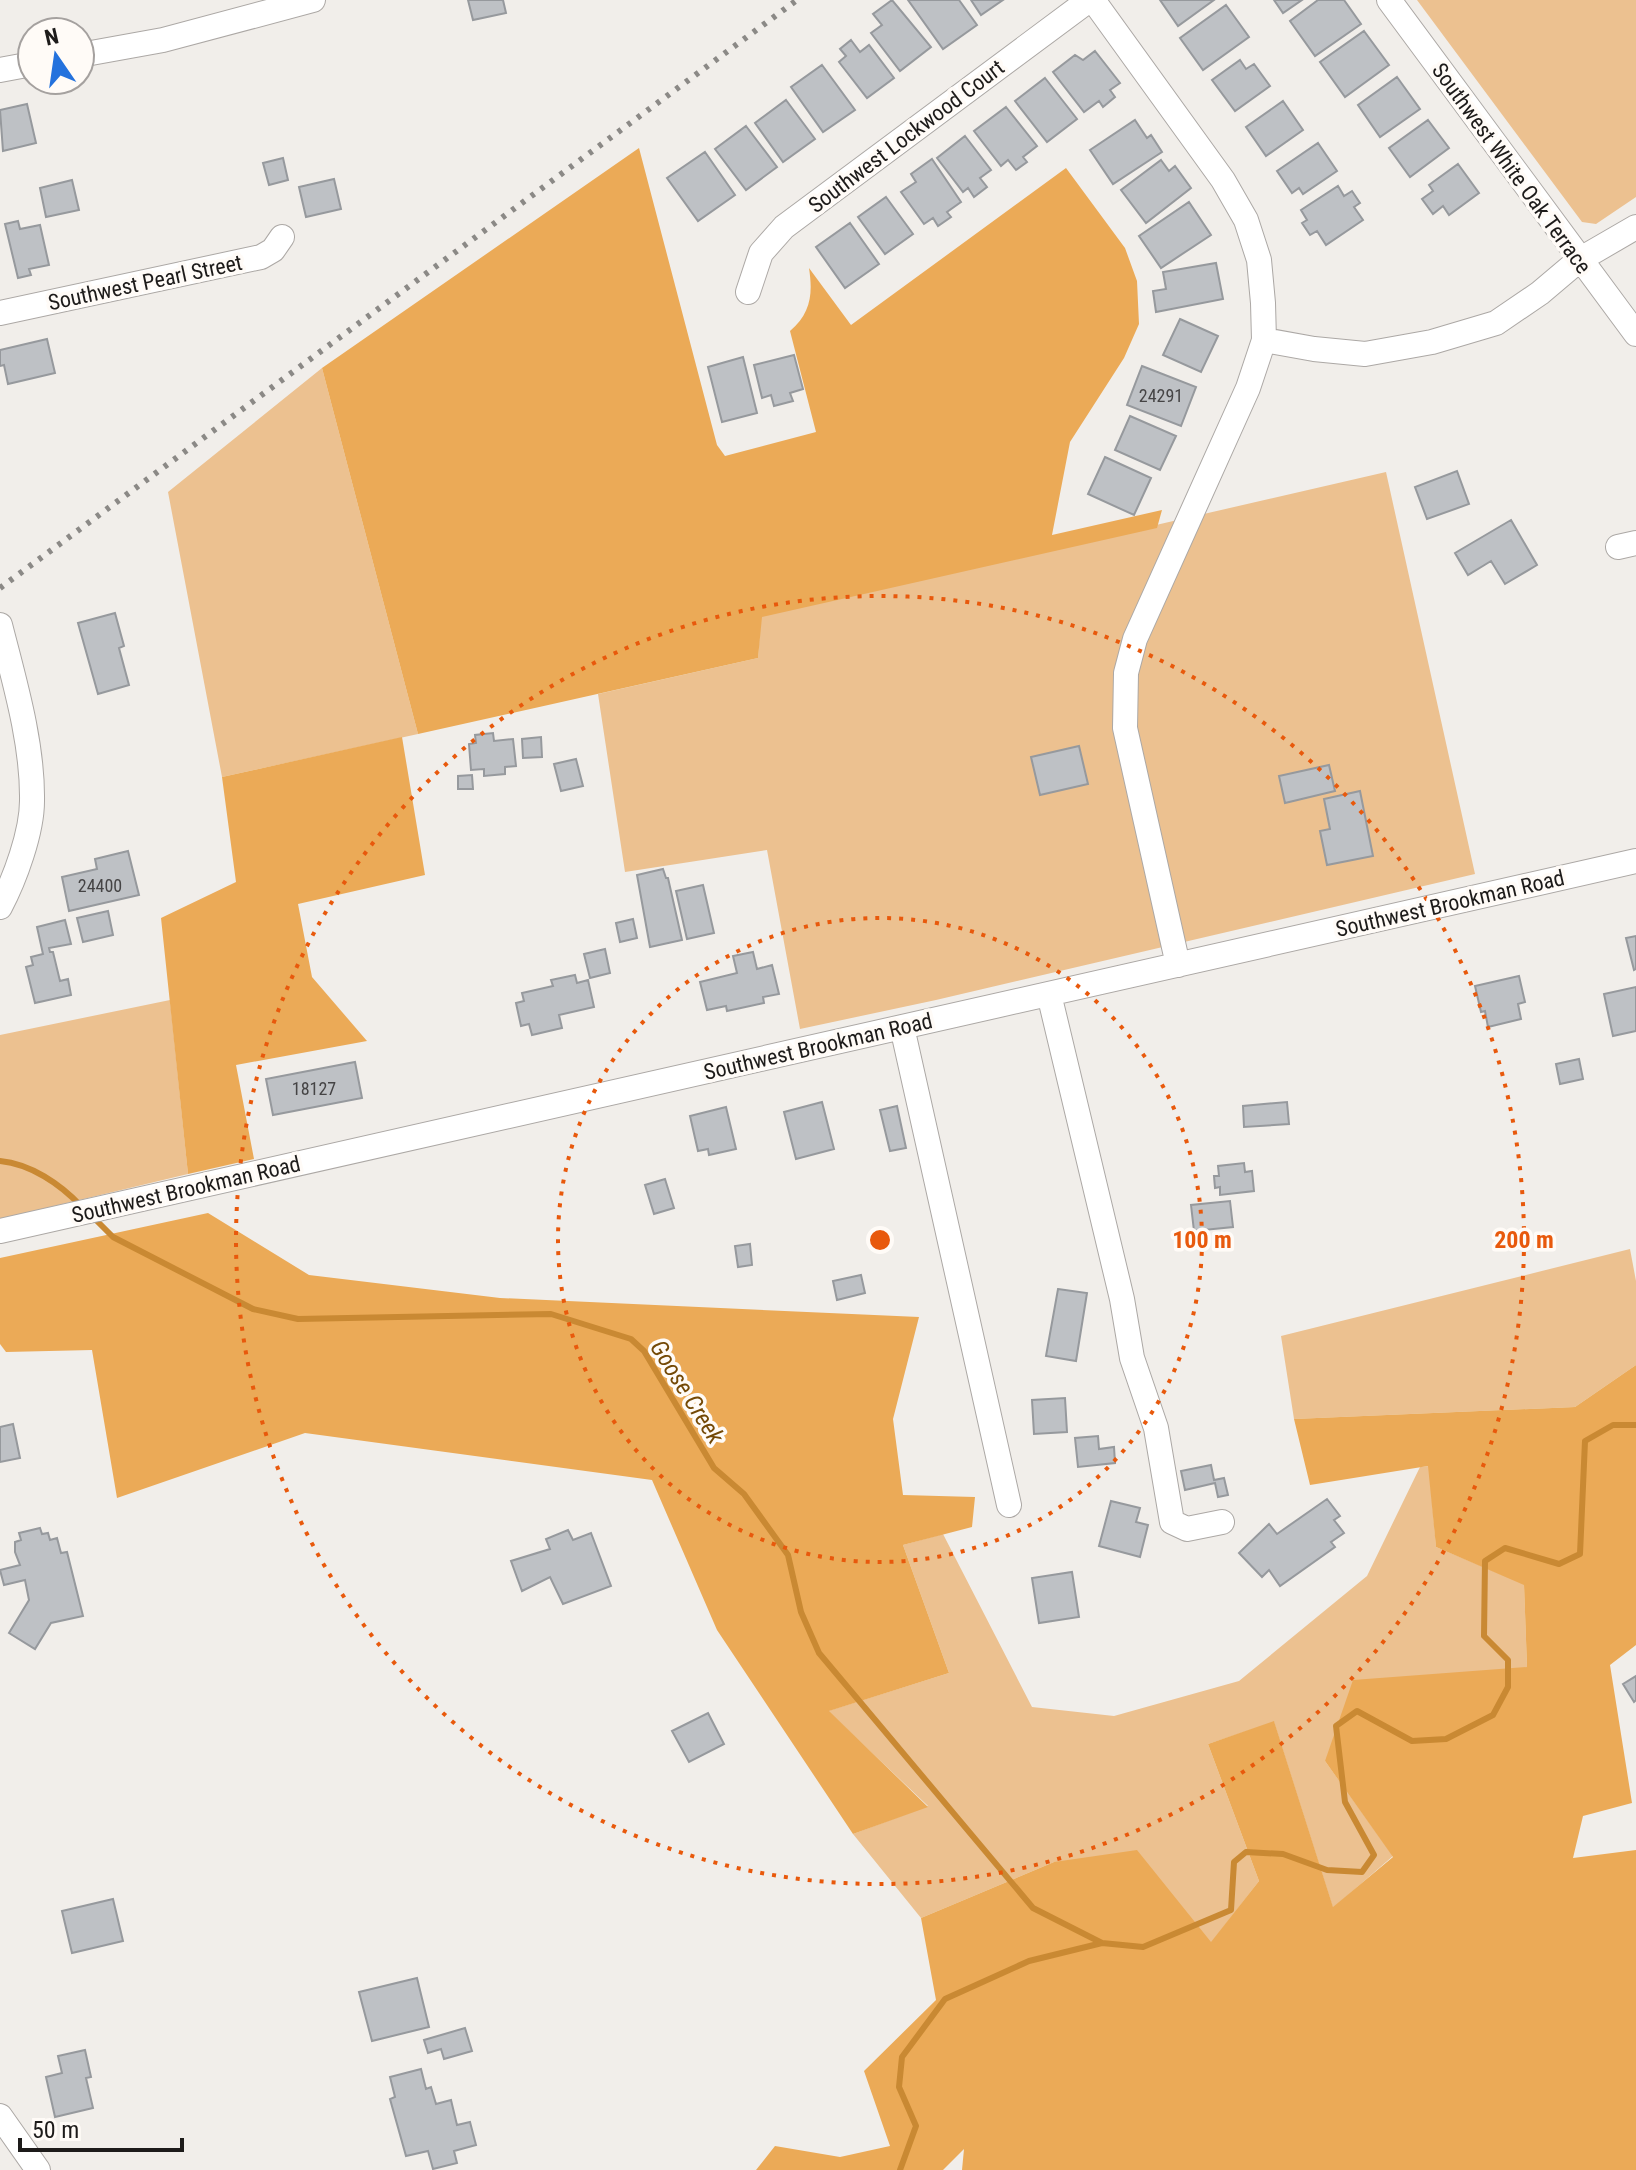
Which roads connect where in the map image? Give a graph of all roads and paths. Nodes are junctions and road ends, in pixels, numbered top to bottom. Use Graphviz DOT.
graph roads {
  1 [pos="313,0"];
  2 [pos="1091,0"];
  3 [pos="1389,0"];
  4 [pos="96,52"];
  5 [pos="1636,227"];
  6 [pos="282,237"];
  7 [pos="1579,260"];
  8 [pos="748,292"];
  9 [pos="0,313"];
  10 [pos="1636,334"];
  11 [pos="1264,340"];
  12 [pos="0,625"];
  13 [pos="1636,861"];
  14 [pos="0,907"];
  15 [pos="1178,965"];
  16 [pos="1049,994"];
  17 [pos="902,1027"];
  18 [pos="0,1231"];
  19 [pos="1009,1505"];
  20 [pos="1222,1522"];
  21 [pos="0,2116"];
  22 [pos="38,2170"];
  1 -- 4 [label="street"];
  2 -- 8 [label="street, Southwest Lockwood Court"];
  2 -- 11 [label="street"];
  3 -- 7 [label="street, Southwest White Oak Terrace"];
  5 -- 7 [label="street"];
  6 -- 9 [label="street, Southwest Pearl Street"];
  7 -- 10 [label="street, Southwest White Oak Terrace"];
  7 -- 11 [label="street"];
  11 -- 15 [label="street"];
  12 -- 14 [label="street"];
  13 -- 15 [label="street, Southwest Brookman Road"];
  15 -- 16 [label="street, Southwest Brookman Road"];
  16 -- 17 [label="street, Southwest Brookman Road"];
  16 -- 20 [label="street"];
  17 -- 18 [label="street, Southwest Brookman Road"];
  17 -- 19 [label="street"];
  21 -- 22 [label="street"];
}
